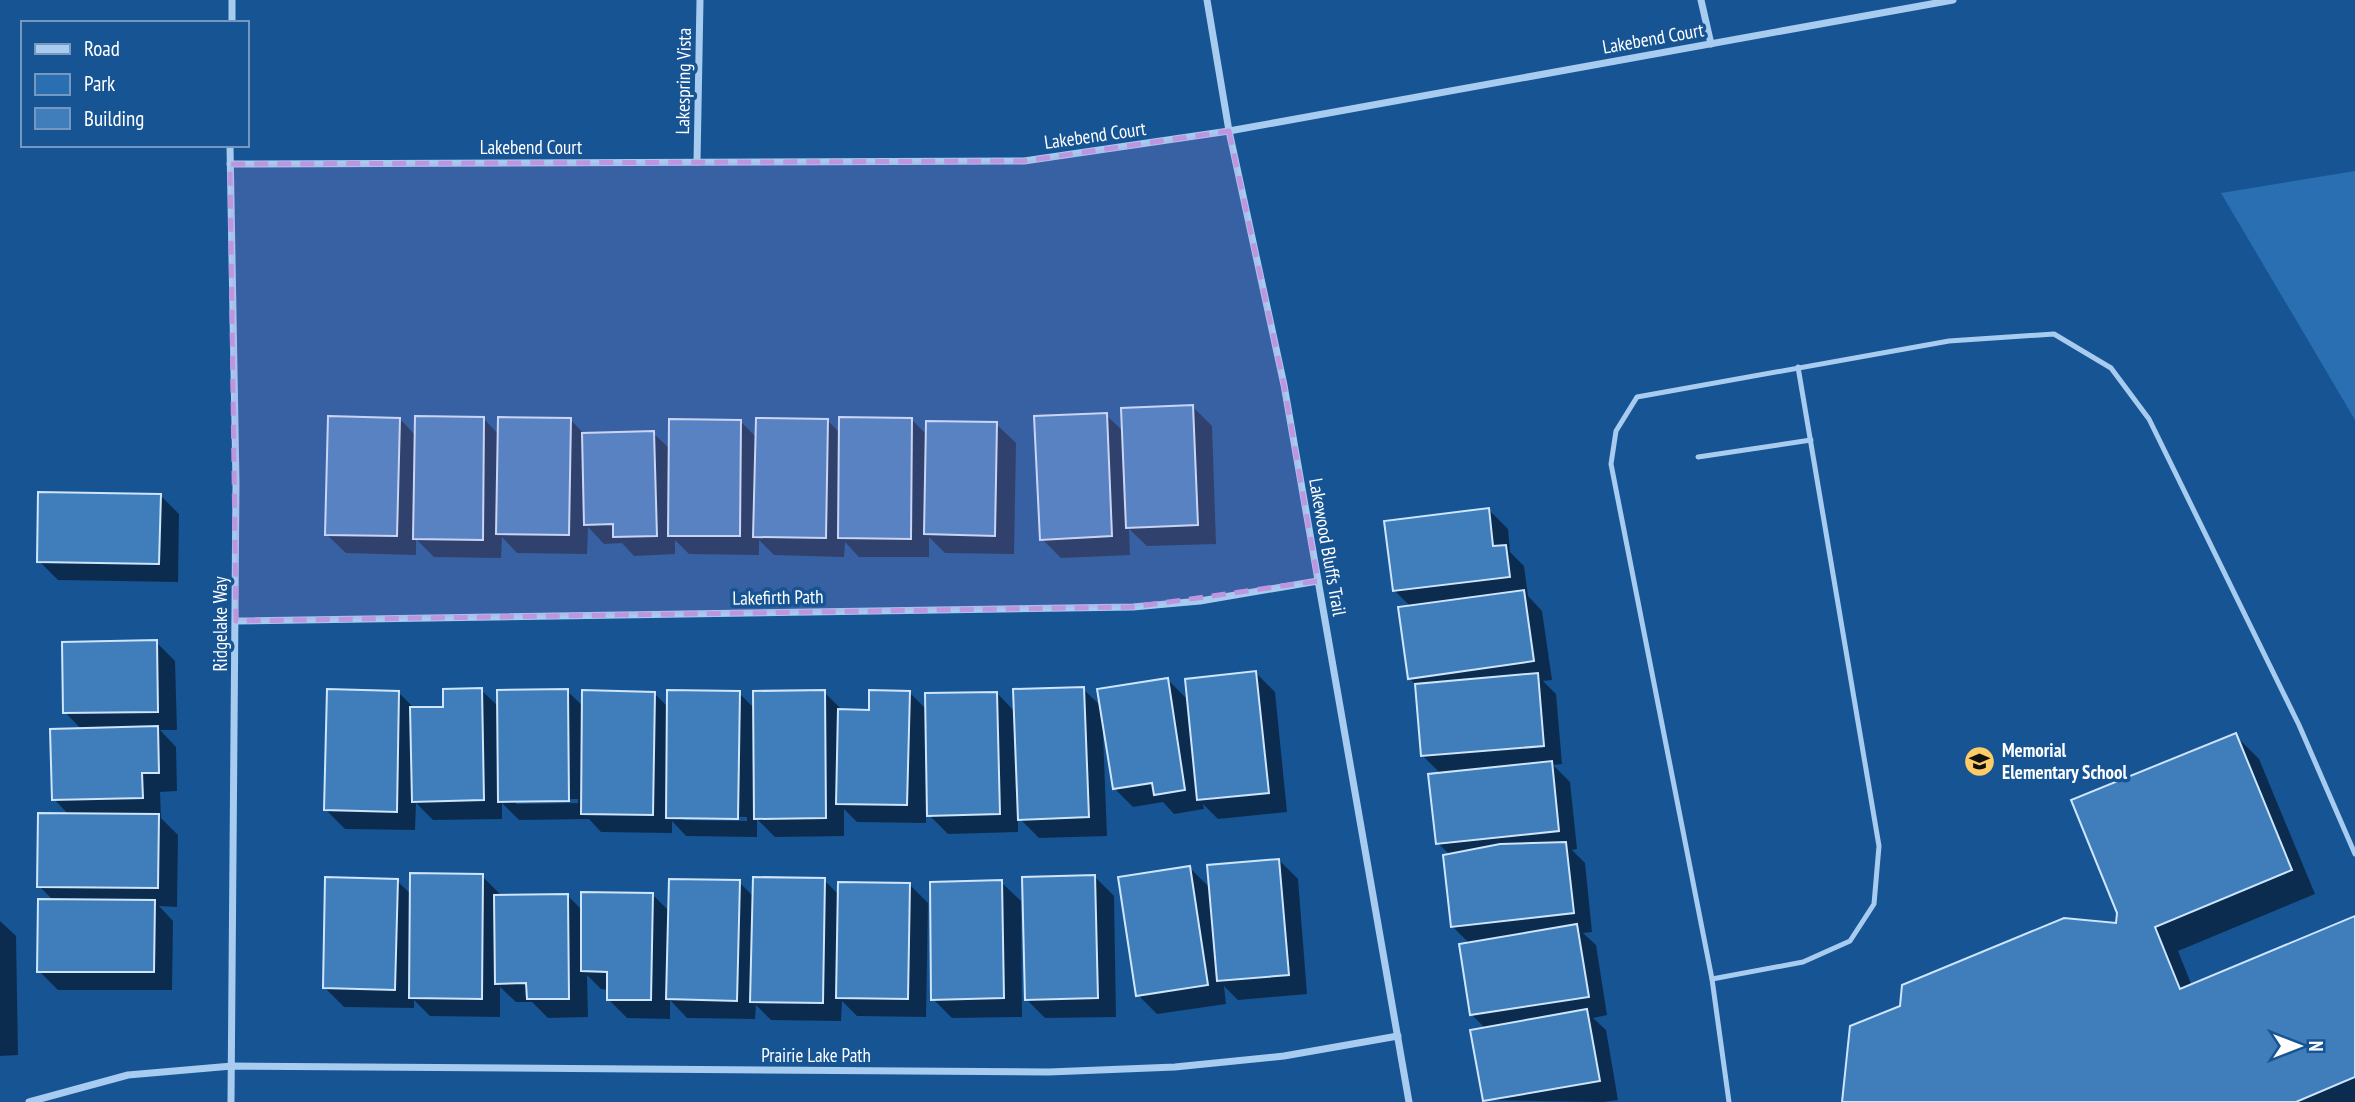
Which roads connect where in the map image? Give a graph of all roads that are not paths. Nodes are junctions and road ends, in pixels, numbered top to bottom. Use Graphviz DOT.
graph roads {
  1 [pos="232,0"];
  2 [pos="700,0"];
  3 [pos="1207,0"];
  4 [pos="1701,0"];
  5 [pos="1952,0"];
  6 [pos="232,21"];
  7 [pos="1711,44"];
  8 [pos="1229,131"];
  9 [pos="230,147"];
  10 [pos="697,162"];
  11 [pos="230,164"];
  12 [pos="1798,367"];
  13 [pos="1811,440"];
  14 [pos="1698,457"];
  15 [pos="1318,581"];
  16 [pos="236,621"];
  17 [pos="2355,854"];
  18 [pos="1712,979"];
  19 [pos="1398,1036"];
  20 [pos="232,1066"];
  21 [pos="29,1102"];
  22 [pos="231,1102"];
  23 [pos="1409,1102"];
  24 [pos="1729,1102"];
  1 -- 6 [label="street"];
  2 -- 10 [label="street, Lakespring Vista"];
  3 -- 8 [label="street, Lakewood Bluffs Trail"];
  4 -- 7 [label="street"];
  5 -- 7 [label="street, Lakebend Court"];
  7 -- 8 [label="street, Lakebend Court"];
  8 -- 10 [label="street, Lakebend Court"];
  8 -- 15 [label="street, Lakewood Bluffs Trail"];
  9 -- 11 [label="street, Ridgelake Way"];
  10 -- 11 [label="street, Lakebend Court"];
  11 -- 16 [label="street, Ridgelake Way"];
  12 -- 13 [label="lane"];
  12 -- 17 [label="lane"];
  12 -- 18 [label="lane"];
  13 -- 14 [label="lane"];
  13 -- 18 [label="lane"];
  15 -- 16 [label="street, Lakefirth Path"];
  15 -- 19 [label="street, Lakewood Bluffs Trail"];
  16 -- 20 [label="street, Ridgelake Way"];
  18 -- 24 [label="lane"];
  19 -- 20 [label="street, Prairie Lake Path"];
  19 -- 23 [label="street, Lakewood Bluffs Trail"];
  20 -- 21 [label="street, Prairie Lake Path"];
  20 -- 22 [label="street, Ridgelake Way"];
}
